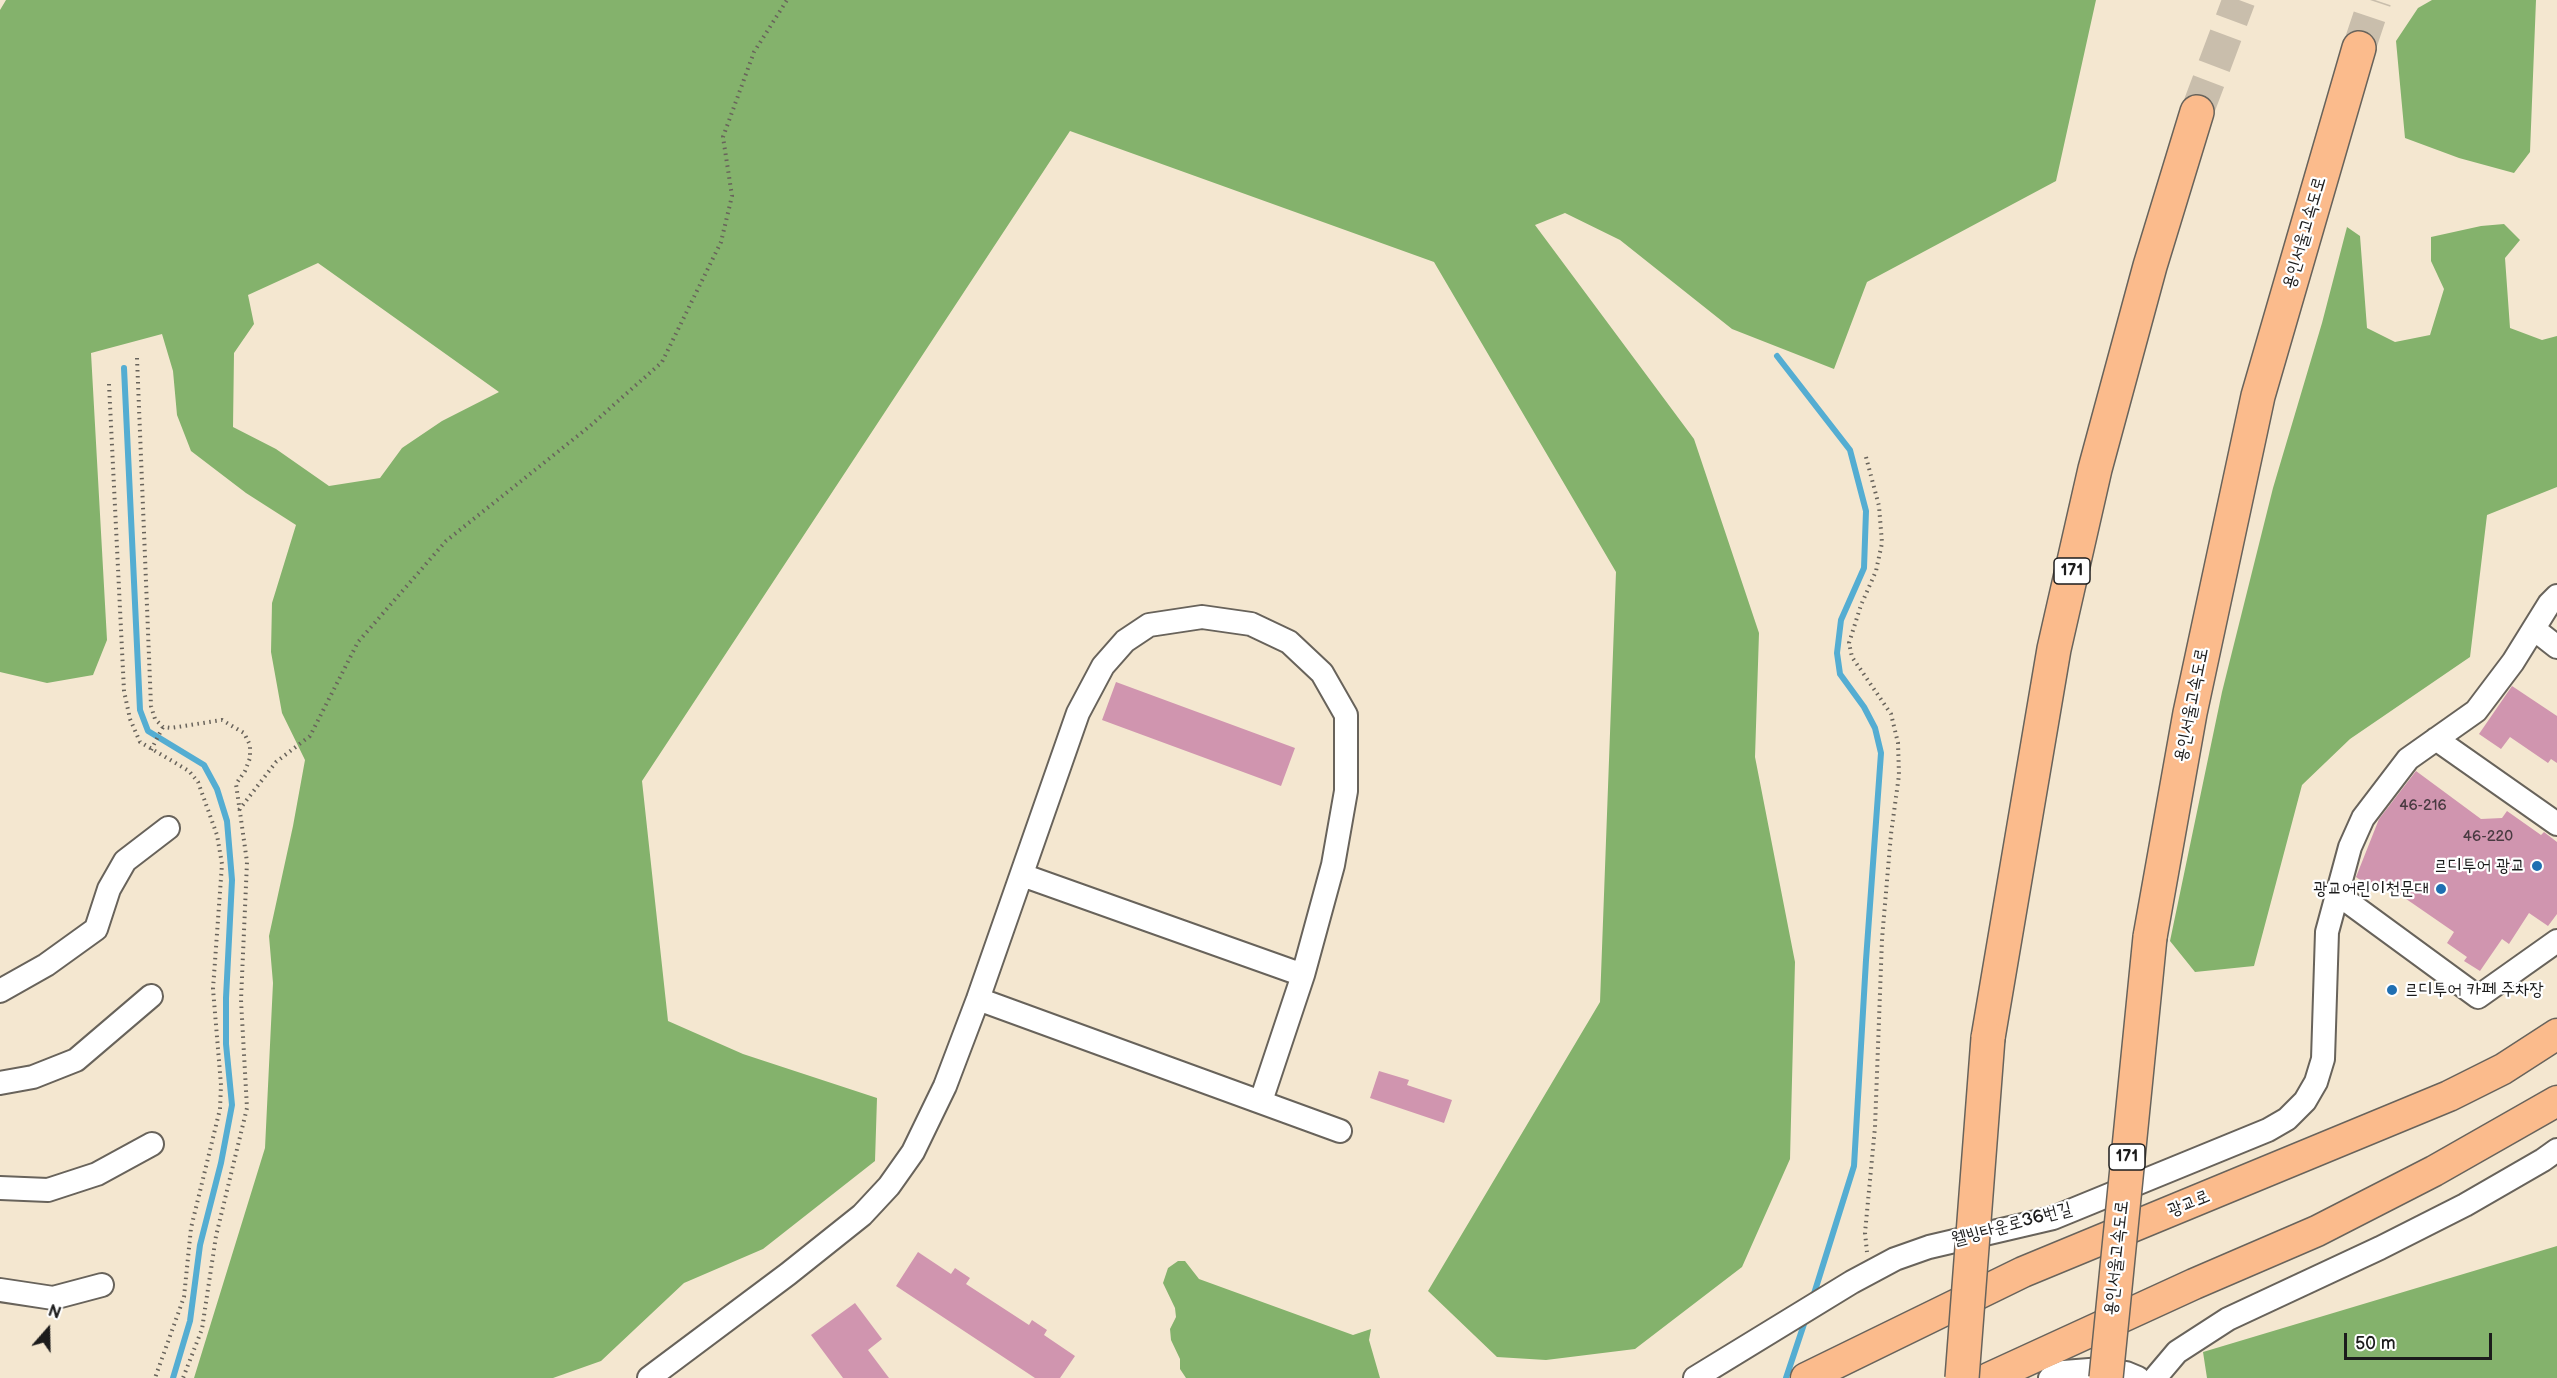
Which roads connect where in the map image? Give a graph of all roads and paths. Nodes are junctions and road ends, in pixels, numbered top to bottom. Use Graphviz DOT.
graph roads {
  1 [pos="787,0"];
  2 [pos="2359,48"];
  3 [pos="2197,112"];
  4 [pos="137,358"];
  5 [pos="109,384"];
  6 [pos="1866,457"];
  7 [pos="2557,596"];
  8 [pos="2534,629"];
  9 [pos="2557,647"];
  10 [pos="164,727"];
  11 [pos="2436,739"];
  12 [pos="151,750"];
  13 [pos="239,810"];
  14 [pos="2557,824"];
  15 [pos="168,828"];
  16 [pos="1023,875"];
  17 [pos="2336,893"];
  18 [pos="2557,942"];
  19 [pos="1303,975"];
  20 [pos="0,992"];
  21 [pos="151,996"];
  22 [pos="978,999"];
  23 [pos="2557,1034"];
  24 [pos="0,1083"];
  25 [pos="1261,1101"];
  26 [pos="2557,1101"];
  27 [pos="1340,1131"];
  28 [pos="152,1144"];
  29 [pos="2557,1150"];
  30 [pos="0,1188"];
  31 [pos="1872,1271"];
  32 [pos="102,1286"];
  33 [pos="0,1290"];
  34 [pos="1813,1375"];
  35 [pos="155,1378"];
  36 [pos="183,1378"];
  37 [pos="649,1378"];
  38 [pos="1695,1378"];
  39 [pos="1962,1378"];
  40 [pos="1989,1378"];
  41 [pos="2050,1378"];
  42 [pos="2106,1378"];
  43 [pos="2138,1378"];
  44 [pos="2155,1378"];
  1 -- 13 [label="path"];
  2 -- 42 [label="highway, 용인서울고속도로 / 171, bridge"];
  3 -- 39 [label="highway, 171, bridge"];
  4 -- 10 [label="path"];
  5 -- 12 [label="path"];
  6 -- 31 [label="path"];
  7 -- 8 [label="street, 웰빙타운로36번길"];
  8 -- 9 [label="street"];
  8 -- 11 [label="street, 웰빙타운로36번길"];
  10 -- 12 [label="path"];
  10 -- 13 [label="path"];
  11 -- 14 [label="street"];
  11 -- 17 [label="street, 웰빙타운로36번길"];
  12 -- 35 [label="path"];
  13 -- 36 [label="path"];
  15 -- 20 [label="street"];
  16 -- 19 [label="street"];
  16 -- 19 [label="street"];
  16 -- 22 [label="street"];
  17 -- 18 [label="street"];
  17 -- 31 [label="street, 웰빙타운로36번길"];
  19 -- 25 [label="street"];
  21 -- 24 [label="street"];
  22 -- 25 [label="street"];
  22 -- 37 [label="street"];
  23 -- 34 [label="main road, 광교로"];
  25 -- 27 [label="street"];
  26 -- 40 [label="main road"];
  28 -- 30 [label="street"];
  29 -- 44 [label="street"];
  31 -- 38 [label="street, 웰빙타운로36번길"];
  32 -- 33 [label="street"];
  41 -- 43 [label="street"];
}
